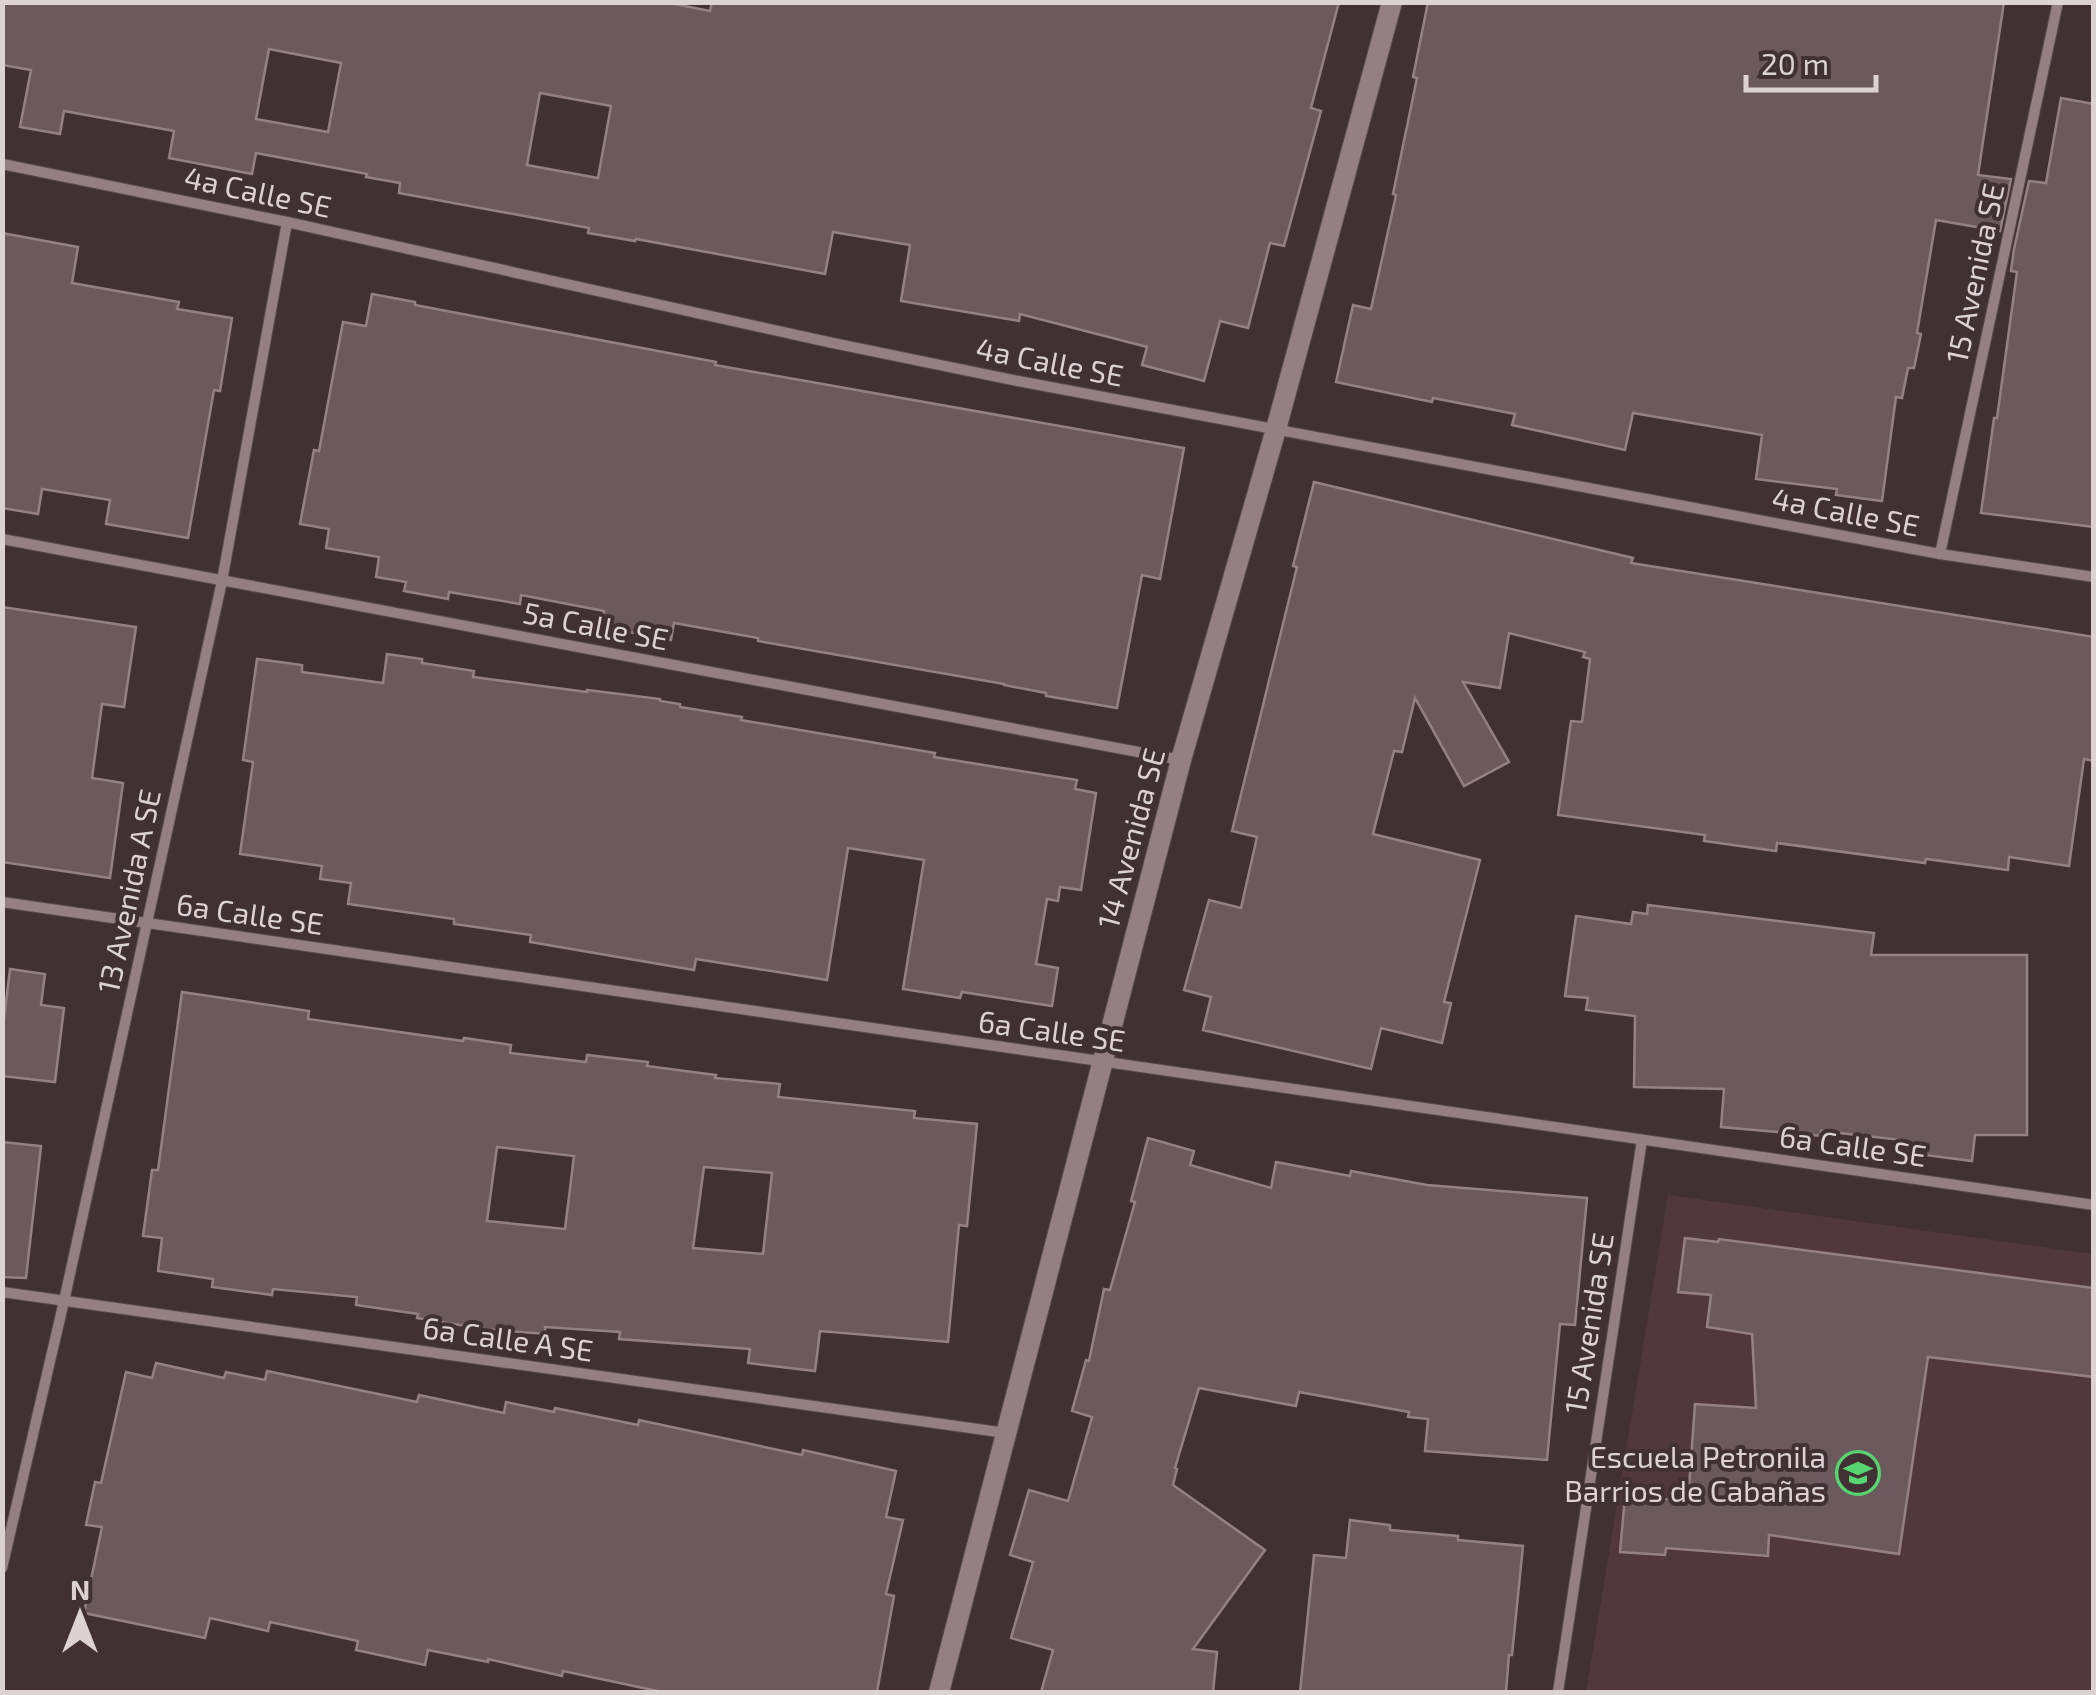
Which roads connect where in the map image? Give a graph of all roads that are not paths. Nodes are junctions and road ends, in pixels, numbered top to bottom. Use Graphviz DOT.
graph roads {
  1 [pos="1392,2"];
  2 [pos="2058,2"];
  3 [pos="2,164"];
  4 [pos="287,222"];
  5 [pos="1276,428"];
  6 [pos="2,540"];
  7 [pos="1940,554"];
  8 [pos="2094,577"];
  9 [pos="222,581"];
  10 [pos="1181,760"];
  11 [pos="2,902"];
  12 [pos="147,923"];
  13 [pos="1102,1062"];
  14 [pos="1642,1140"];
  15 [pos="2094,1205"];
  16 [pos="2,1292"];
  17 [pos="64,1301"];
  18 [pos="1007,1433"];
  19 [pos="2,1568"];
  20 [pos="940,1692"];
  21 [pos="1558,1692"];
  1 -- 5 [label="street, 14 Avenida SE"];
  2 -- 7 [label="street, 15 Avenida SE"];
  3 -- 4 [label="street, 4a Calle SE"];
  4 -- 5 [label="street, 4a Calle SE"];
  4 -- 9 [label="street, 13 Avenida A SE"];
  5 -- 7 [label="street, 4a Calle SE"];
  5 -- 10 [label="street, 14 Avenida SE"];
  6 -- 9 [label="street, 5a Calle SE"];
  7 -- 8 [label="street, 4a Calle SE"];
  9 -- 10 [label="street, 5a Calle SE"];
  9 -- 12 [label="street, 13 Avenida A SE"];
  10 -- 13 [label="street, 14 Avenida SE"];
  11 -- 12 [label="street, 6a Calle SE"];
  12 -- 13 [label="street, 6a Calle SE"];
  12 -- 17 [label="street, 13 Avenida A SE"];
  13 -- 14 [label="street, 6a Calle SE"];
  13 -- 18 [label="street, 14 Avenida SE"];
  14 -- 15 [label="street, 6a Calle SE"];
  14 -- 21 [label="street, 15 Avenida SE"];
  16 -- 17 [label="street, 6a Calle A SE"];
  17 -- 18 [label="street, 6a Calle A SE"];
  17 -- 19 [label="street, 13 Avenida A SE"];
  18 -- 20 [label="street, 14 Avenida SE"];
}
